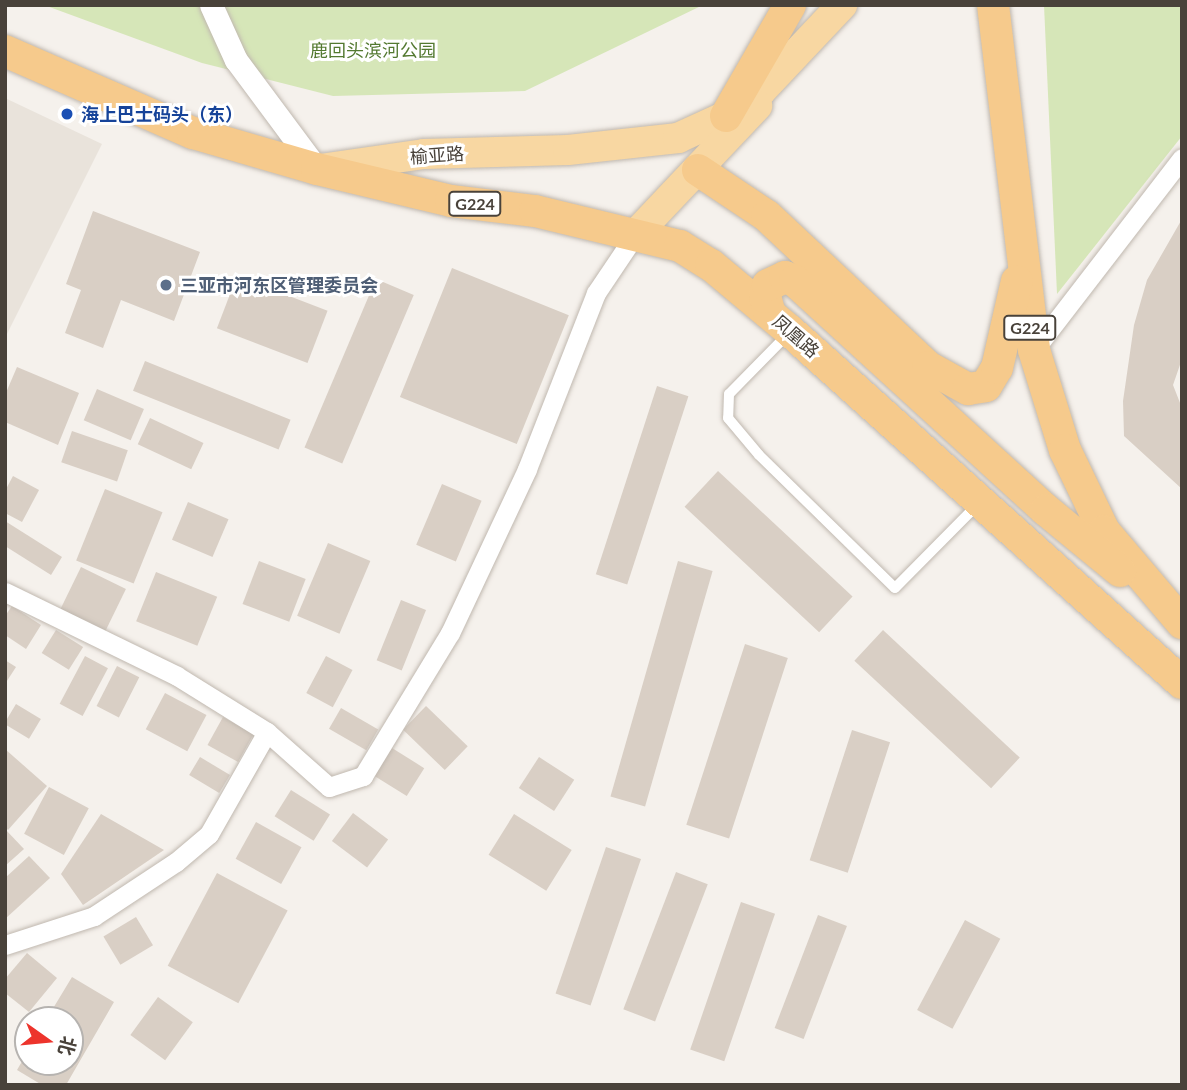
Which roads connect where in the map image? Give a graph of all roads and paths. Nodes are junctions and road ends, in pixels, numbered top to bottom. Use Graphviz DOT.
graph roads {
  1 [pos="211,5"];
  2 [pos="790,5"];
  3 [pos="842,5"];
  4 [pos="993,5"];
  5 [pos="5,51"];
  6 [pos="794,60"];
  7 [pos="726,116"];
  8 [pos="1182,158"];
  9 [pos="317,169"];
  10 [pos="698,170"];
  11 [pos="635,235"];
  12 [pos="1021,261"];
  13 [pos="780,322"];
  14 [pos="1034,350"];
  15 [pos="980,501"];
  16 [pos="5,592"];
  17 [pos="1177,619"];
  18 [pos="1182,683"];
  19 [pos="267,732"];
  20 [pos="5,945"];
  1 -- 9 [label="street"];
  2 -- 7 [label="highway"];
  3 -- 6 [label="main road, 榆亚路"];
  4 -- 12 [label="highway, G224"];
  5 -- 9 [label="highway, 榆亚路 / G224"];
  6 -- 7 [label="main road, 榆亚路"];
  6 -- 10 [label="main road"];
  7 -- 9 [label="main road, 榆亚路 / G224"];
  8 -- 14 [label="street"];
  9 -- 11 [label="highway, 凤凰路 / G224"];
  10 -- 11 [label="main road"];
  10 -- 12 [label="highway"];
  11 -- 13 [label="highway, 凤凰路 / G224"];
  11 -- 19 [label="street"];
  12 -- 14 [label="highway, G224"];
  13 -- 15 [label="highway, 凤凰路 / G224"];
  13 -- 15 [label="lane"];
  13 -- 17 [label="highway"];
  14 -- 17 [label="highway, G224"];
  15 -- 18 [label="highway, 凤凰路 / G224"];
  16 -- 19 [label="street"];
  19 -- 20 [label="street"];
}
